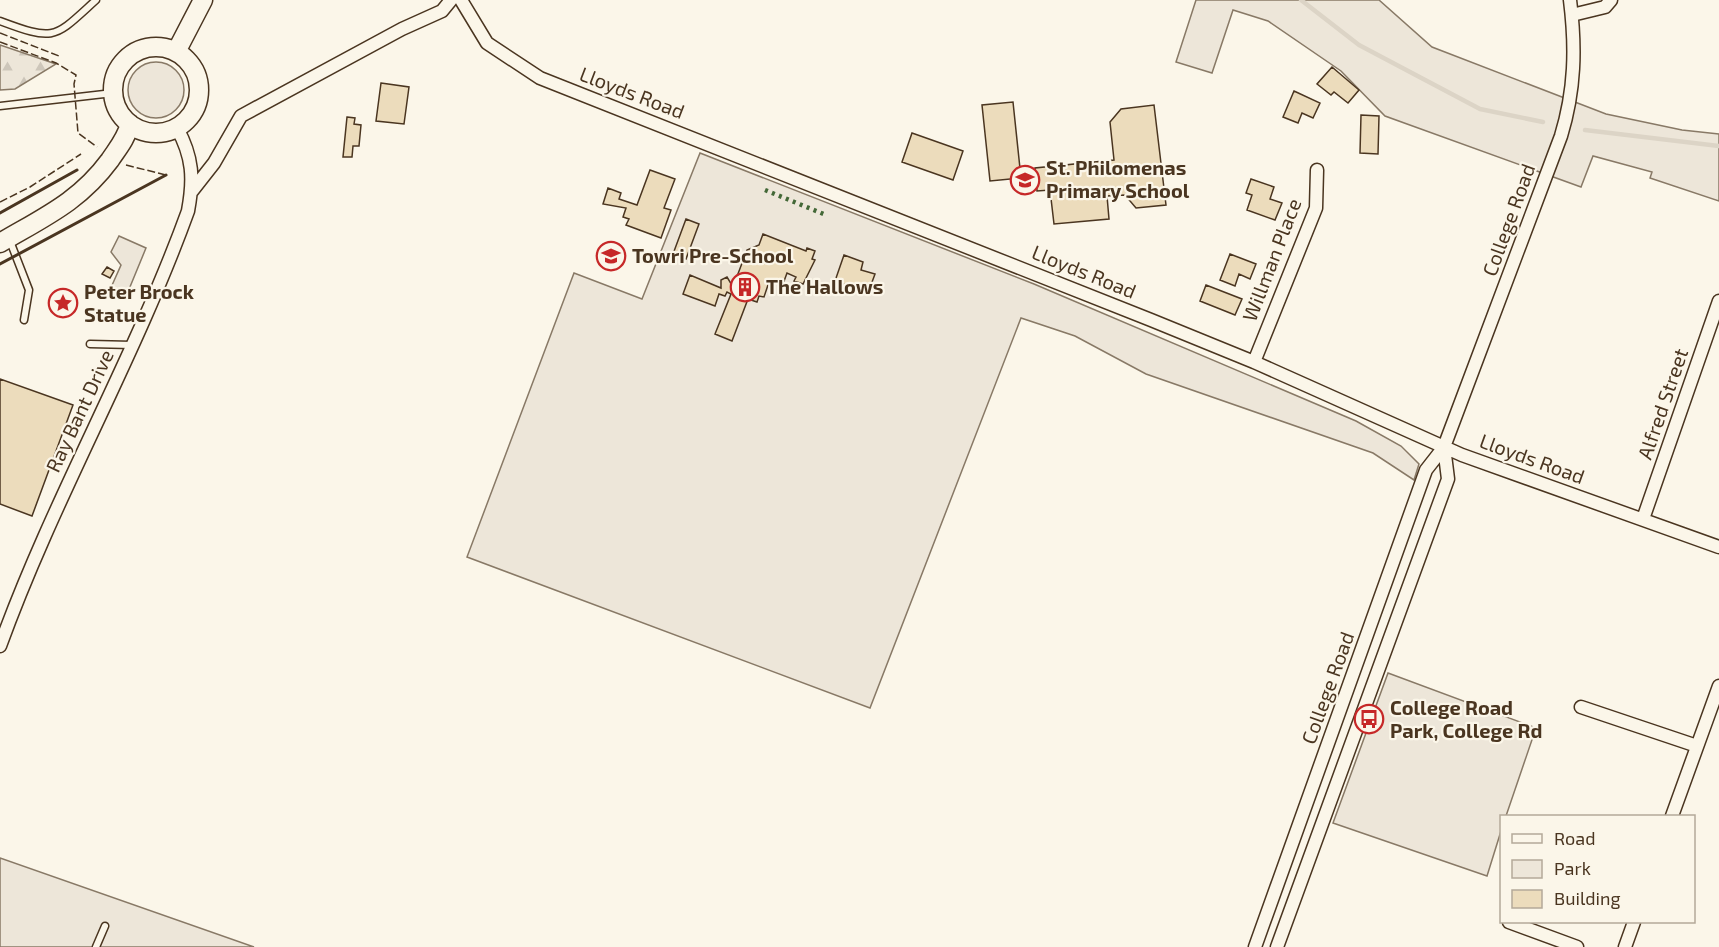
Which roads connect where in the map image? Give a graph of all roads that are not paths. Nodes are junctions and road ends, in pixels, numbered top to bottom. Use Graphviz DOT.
graph roads {
  1 [pos="96,0"];
  2 [pos="202,0"];
  3 [pos="451,0"];
  4 [pos="461,0"];
  5 [pos="1570,0"];
  6 [pos="1611,0"];
  7 [pos="1572,15"];
  8 [pos="0,21"];
  9 [pos="176,52"];
  10 [pos="113,93"];
  11 [pos="0,106"];
  12 [pos="130,124"];
  13 [pos="177,128"];
  14 [pos="1317,170"];
  15 [pos="192,191"];
  16 [pos="4,240"];
  17 [pos="1719,301"];
  18 [pos="24,320"];
  19 [pos="90,344"];
  20 [pos="132,345"];
  21 [pos="1254,362"];
  22 [pos="1444,447"];
  23 [pos="1643,519"];
  24 [pos="1719,547"];
  25 [pos="0,646"];
  26 [pos="1719,686"];
  27 [pos="1581,707"];
  28 [pos="1697,746"];
  29 [pos="1672,815"];
  30 [pos="1512,923"];
  31 [pos="1633,923"];
  32 [pos="105,926"];
  33 [pos="96,947"];
  34 [pos="1255,947"];
  35 [pos="1277,947"];
  36 [pos="1577,947"];
  37 [pos="1625,947"];
  1 -- 8 [label="lane"];
  2 -- 9 [label="street"];
  3 -- 15 [label="street, Ray Bant Drive"];
  4 -- 21 [label="street, Lloyds Road"];
  5 -- 7 [label="street, College Road"];
  6 -- 7 [label="street"];
  7 -- 22 [label="street, College Road"];
  9 -- 10 [label="street"];
  9 -- 13 [label="street"];
  10 -- 11 [label="lane"];
  10 -- 12 [label="street"];
  12 -- 13 [label="street"];
  12 -- 16 [label="street"];
  13 -- 15 [label="street, Ray Bant Drive"];
  14 -- 21 [label="street, Willman Place"];
  15 -- 20 [label="street, Ray Bant Drive"];
  16 -- 18 [label="lane"];
  17 -- 23 [label="street, Alfred Street"];
  19 -- 20 [label="lane"];
  20 -- 25 [label="street, Ray Bant Drive"];
  21 -- 22 [label="street, Lloyds Road"];
  22 -- 23 [label="street, Lloyds Road"];
  22 -- 34 [label="street, College Road"];
  22 -- 35 [label="street, College Road"];
  23 -- 24 [label="street, Lloyds Road"];
  26 -- 28 [label="street"];
  27 -- 28 [label="street"];
  28 -- 29 [label="street"];
  30 -- 36 [label="street"];
  31 -- 37 [label="street"];
  32 -- 33 [label="lane"];
}
